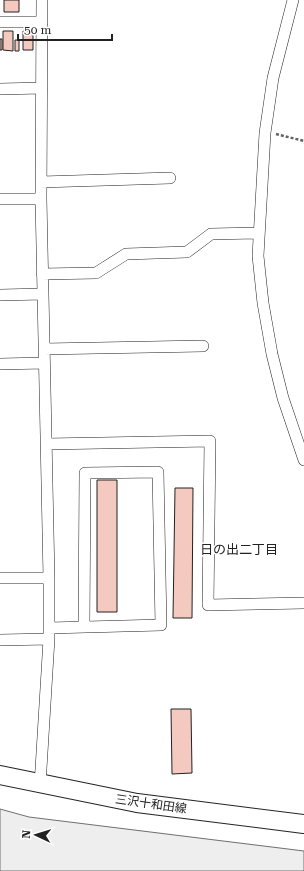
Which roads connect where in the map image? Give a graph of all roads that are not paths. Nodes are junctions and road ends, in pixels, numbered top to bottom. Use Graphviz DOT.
graph roads {
  1 [pos="42,0"];
  2 [pos="293,0"];
  3 [pos="0,22"];
  4 [pos="42,22"];
  5 [pos="42,88"];
  6 [pos="0,89"];
  7 [pos="170,178"];
  8 [pos="41,182"];
  9 [pos="41,199"];
  10 [pos="0,200"];
  11 [pos="260,233"];
  12 [pos="42,274"];
  13 [pos="43,294"];
  14 [pos="0,295"];
  15 [pos="203,346"];
  16 [pos="44,349"];
  17 [pos="44,363"];
  18 [pos="0,364"];
  19 [pos="48,444"];
  20 [pos="304,460"];
  21 [pos="0,578"];
  22 [pos="49,578"];
  23 [pos="304,603"];
  24 [pos="84,627"];
  25 [pos="49,634"];
  26 [pos="0,640"];
  27 [pos="0,775"];
  28 [pos="40,784"];
  29 [pos="304,824"];
  1 -- 4 [label="street"];
  2 -- 11 [label="street"];
  3 -- 4 [label="street"];
  4 -- 5 [label="street"];
  5 -- 6 [label="street"];
  5 -- 8 [label="street"];
  7 -- 8 [label="street"];
  8 -- 9 [label="street"];
  9 -- 10 [label="street"];
  9 -- 12 [label="street"];
  11 -- 12 [label="street"];
  11 -- 20 [label="street"];
  12 -- 13 [label="street"];
  13 -- 14 [label="street"];
  13 -- 16 [label="street"];
  15 -- 16 [label="street"];
  16 -- 17 [label="street"];
  17 -- 18 [label="street"];
  17 -- 19 [label="street"];
  19 -- 22 [label="street"];
  19 -- 23 [label="street"];
  21 -- 22 [label="street"];
  22 -- 25 [label="street"];
  24 -- 24 [label="street"];
  24 -- 25 [label="street"];
  25 -- 26 [label="street"];
  25 -- 28 [label="street"];
  27 -- 28 [label="main road, 三沢十和田線"];
  28 -- 29 [label="main road, 三沢十和田線"];
}
